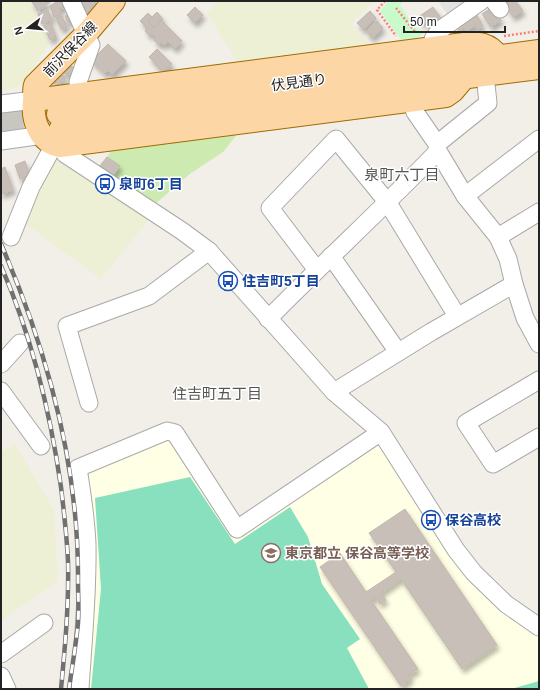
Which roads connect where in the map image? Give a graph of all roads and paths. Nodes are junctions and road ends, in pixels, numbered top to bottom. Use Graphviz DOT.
graph roads {
  1 [pos="71,1"];
  2 [pos="114,1"];
  3 [pos="385,1"];
  4 [pos="481,1"];
  5 [pos="396,8"];
  6 [pos="87,33"];
  7 [pos="400,42"];
  8 [pos="427,43"];
  9 [pos="539,51"];
  10 [pos="498,56"];
  11 [pos="539,68"];
  12 [pos="485,75"];
  13 [pos="464,78"];
  14 [pos="79,94"];
  15 [pos="35,100"];
  16 [pos="411,101"];
  17 [pos="1,104"];
  18 [pos="55,134"];
  19 [pos="539,139"];
  20 [pos="1,141"];
  21 [pos="437,147"];
  22 [pos="465,196"];
  23 [pos="388,203"];
  24 [pos="539,212"];
  25 [pos="11,237"];
  26 [pos="498,237"];
  27 [pos="209,251"];
  28 [pos="331,256"];
  29 [pos="317,270"];
  30 [pos="514,284"];
  31 [pos="532,314"];
  32 [pos="457,316"];
  33 [pos="268,319"];
  34 [pos="20,343"];
  35 [pos="539,344"];
  36 [pos="398,352"];
  37 [pos="1,364"];
  38 [pos="539,380"];
  39 [pos="1,392"];
  40 [pos="334,392"];
  41 [pos="89,403"];
  42 [pos="381,432"];
  43 [pos="539,438"];
  44 [pos="41,446"];
  45 [pos="44,623"];
  46 [pos="539,627"];
  47 [pos="1,654"];
  48 [pos="1,676"];
  49 [pos="7,689"];
  50 [pos="80,689"];
  1 -- 6 [label="street"];
  2 -- 6 [label="main road, 前沢保谷線"];
  3 -- 7 [label="path"];
  4 -- 8 [label="street"];
  5 -- 8 [label="path"];
  6 -- 14 [label="street"];
  6 -- 15 [label="main road, 前沢保谷線"];
  8 -- 10 [label="main road"];
  8 -- 14 [label="main road"];
  9 -- 10 [label="main road, 伏見通り"];
  10 -- 18 [label="main road, 伏見通り"];
  11 -- 12 [label="main road, 伏見通り"];
  12 -- 13 [label="main road, 伏見通り"];
  12 -- 21 [label="street"];
  13 -- 16 [label="main road"];
  13 -- 18 [label="main road, 伏見通り"];
  14 -- 15 [label="main road"];
  15 -- 17 [label="street"];
  15 -- 18 [label="main road, 前沢保谷線"];
  16 -- 18 [label="main road"];
  16 -- 21 [label="street"];
  18 -- 20 [label="street"];
  18 -- 25 [label="street"];
  18 -- 27 [label="street"];
  19 -- 22 [label="street"];
  21 -- 22 [label="street"];
  21 -- 23 [label="street"];
  22 -- 26 [label="street"];
  23 -- 28 [label="street"];
  23 -- 29 [label="street"];
  23 -- 32 [label="street"];
  24 -- 26 [label="street"];
  26 -- 30 [label="street"];
  27 -- 33 [label="street"];
  27 -- 41 [label="street"];
  28 -- 29 [label="street"];
  28 -- 36 [label="street"];
  29 -- 33 [label="street"];
  30 -- 31 [label="street"];
  30 -- 32 [label="street"];
  31 -- 35 [label="street"];
  32 -- 36 [label="street"];
  33 -- 40 [label="street"];
  34 -- 37 [label="street"];
  36 -- 40 [label="street"];
  38 -- 43 [label="street"];
  39 -- 44 [label="street"];
  40 -- 42 [label="street"];
  42 -- 46 [label="street"];
  42 -- 50 [label="street"];
  45 -- 47 [label="street"];
  48 -- 49 [label="street"];
}
